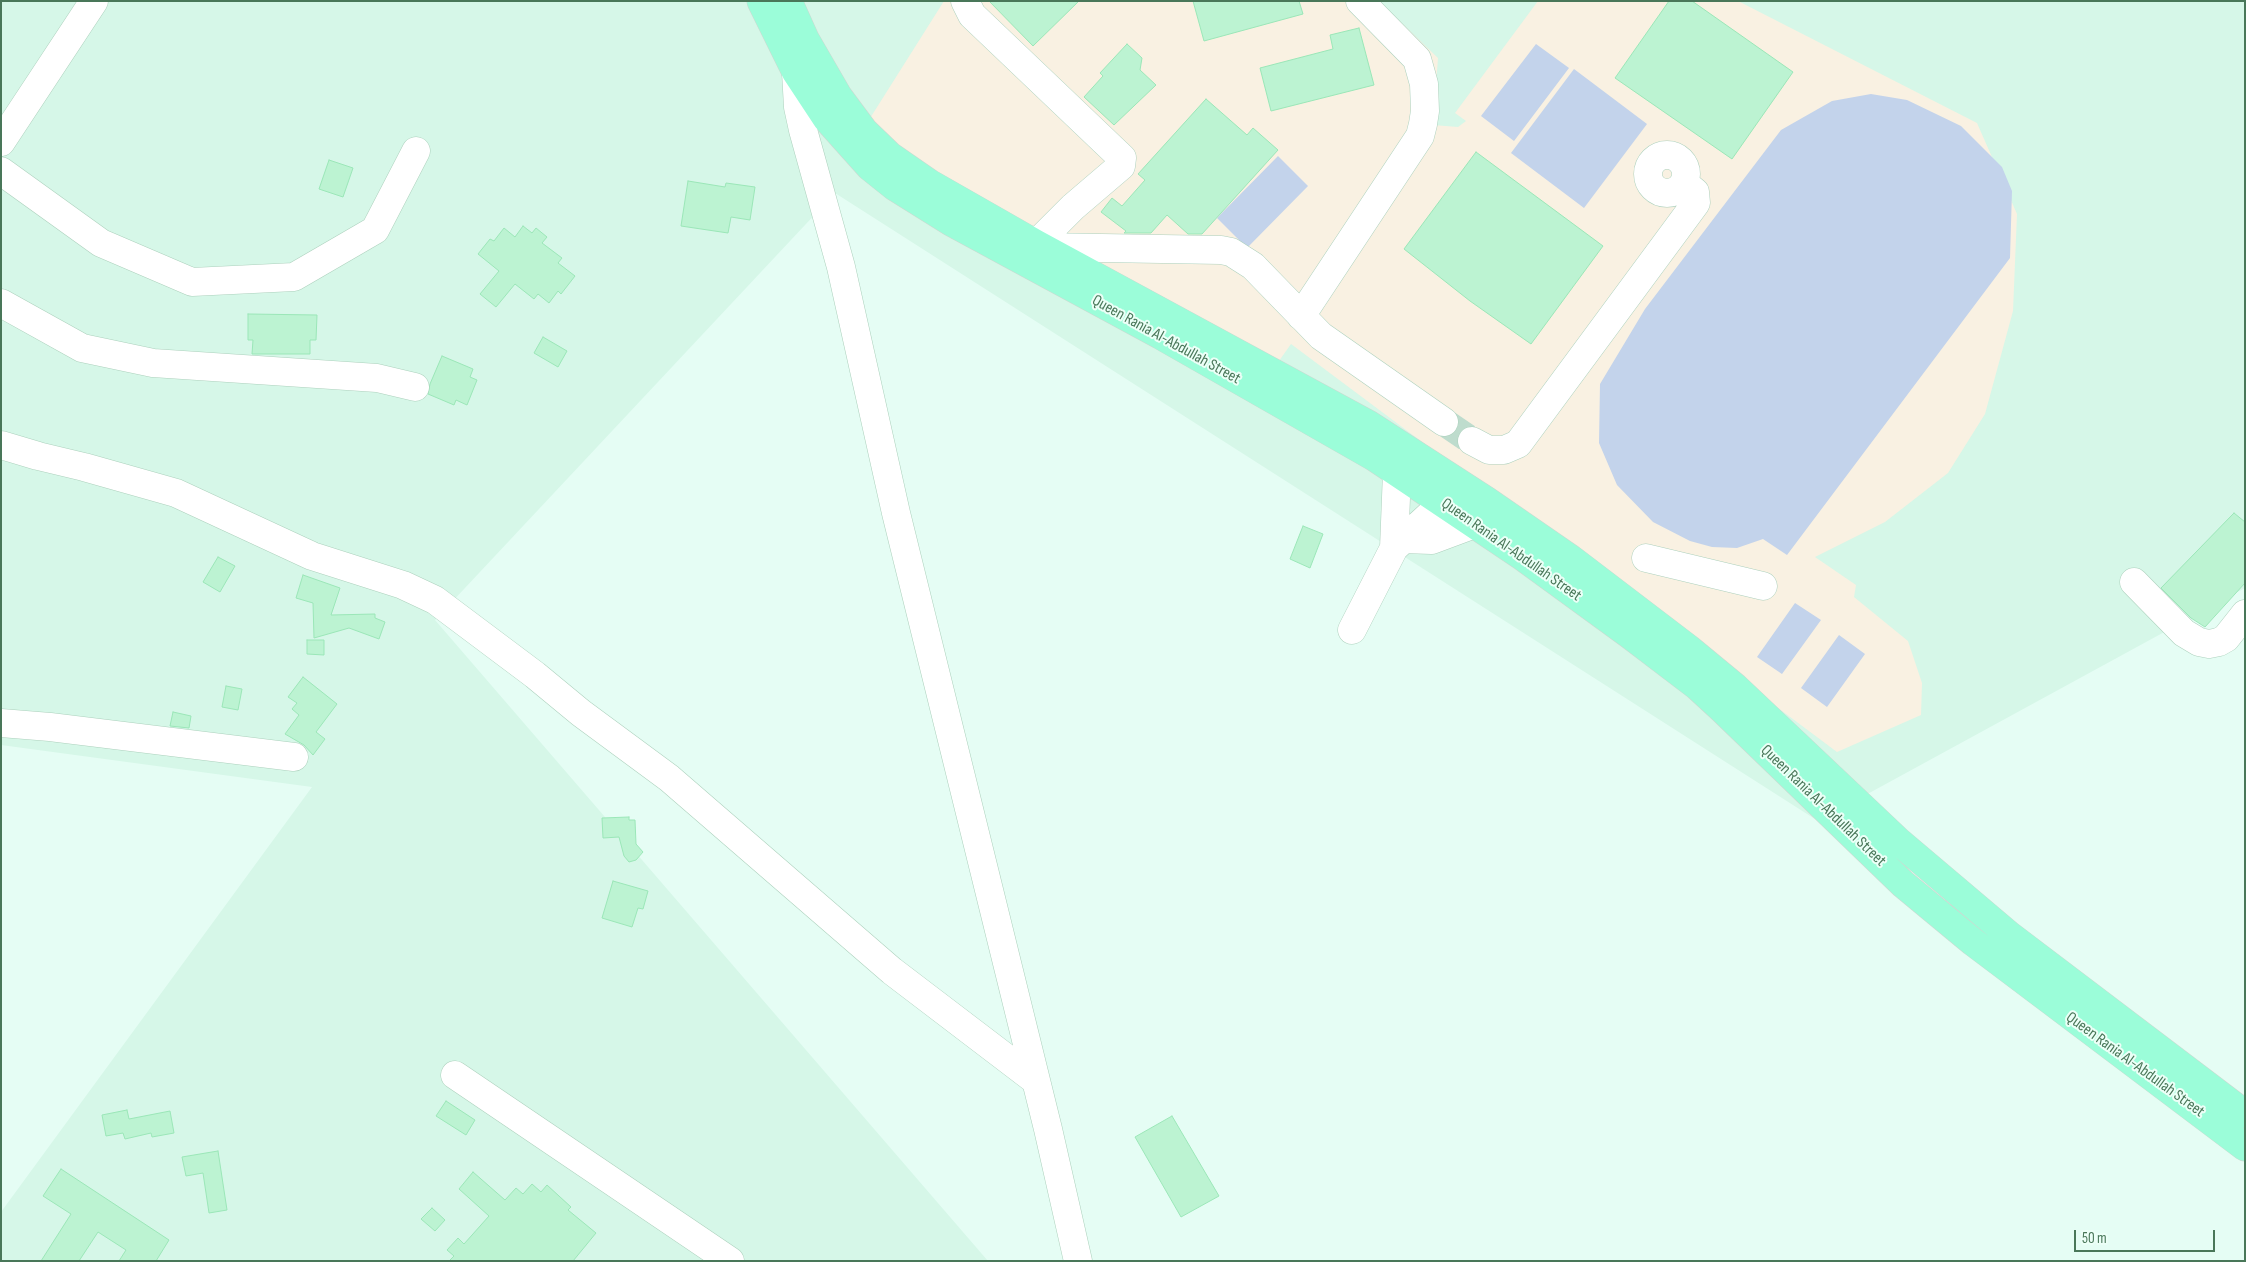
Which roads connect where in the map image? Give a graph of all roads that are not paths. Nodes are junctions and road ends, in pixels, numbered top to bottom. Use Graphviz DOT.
graph roads {
  1 [pos="94,1"];
  2 [pos="755,1"];
  3 [pos="762,1"];
  4 [pos="965,1"];
  5 [pos="1360,1"];
  6 [pos="790,3"];
  7 [pos="774,30"];
  8 [pos="796,72"];
  9 [pos="1,142"];
  10 [pos="416,151"];
  11 [pos="1,171"];
  12 [pos="1684,183"];
  13 [pos="1039,245"];
  14 [pos="1,303"];
  15 [pos="1301,316"];
  16 [pos="414,387"];
  17 [pos="1444,422"];
  18 [pos="1472,441"];
  19 [pos="1,445"];
  20 [pos="1397,472"];
  21 [pos="1444,502"];
  22 [pos="1475,524"];
  23 [pos="1399,544"];
  24 [pos="1646,558"];
  25 [pos="2134,582"];
  26 [pos="1763,586"];
  27 [pos="2245,614"];
  28 [pos="1352,630"];
  29 [pos="1,724"];
  30 [pos="294,757"];
  31 [pos="455,1075"];
  32 [pos="1035,1080"];
  33 [pos="2245,1114"];
  34 [pos="2245,1147"];
  35 [pos="730,1261"];
  36 [pos="1078,1261"];
  1 -- 9 [label="street"];
  2 -- 7 [label="main road"];
  3 -- 7 [label="main road, Queen Rania Al-Abdullah Street"];
  4 -- 13 [label="street"];
  5 -- 15 [label="street"];
  6 -- 13 [label="main road, Queen Rania Al-Abdullah Street"];
  7 -- 8 [label="main road, Queen Rania Al-Abdullah Street"];
  8 -- 20 [label="main road, Queen Rania Al-Abdullah Street"];
  8 -- 32 [label="street"];
  10 -- 11 [label="street"];
  12 -- 18 [label="street"];
  13 -- 15 [label="street"];
  13 -- 33 [label="main road, Queen Rania Al-Abdullah Street"];
  14 -- 16 [label="street"];
  15 -- 17 [label="street"];
  19 -- 32 [label="street"];
  20 -- 21 [label="main road, Queen Rania Al-Abdullah Street"];
  20 -- 23 [label="street"];
  21 -- 22 [label="main road, Queen Rania Al-Abdullah Street"];
  21 -- 23 [label="street"];
  22 -- 23 [label="street"];
  22 -- 34 [label="main road, Queen Rania Al-Abdullah Street"];
  23 -- 28 [label="street"];
  24 -- 26 [label="street"];
  25 -- 27 [label="street"];
  29 -- 30 [label="street"];
  31 -- 35 [label="street"];
  32 -- 36 [label="street"];
}
